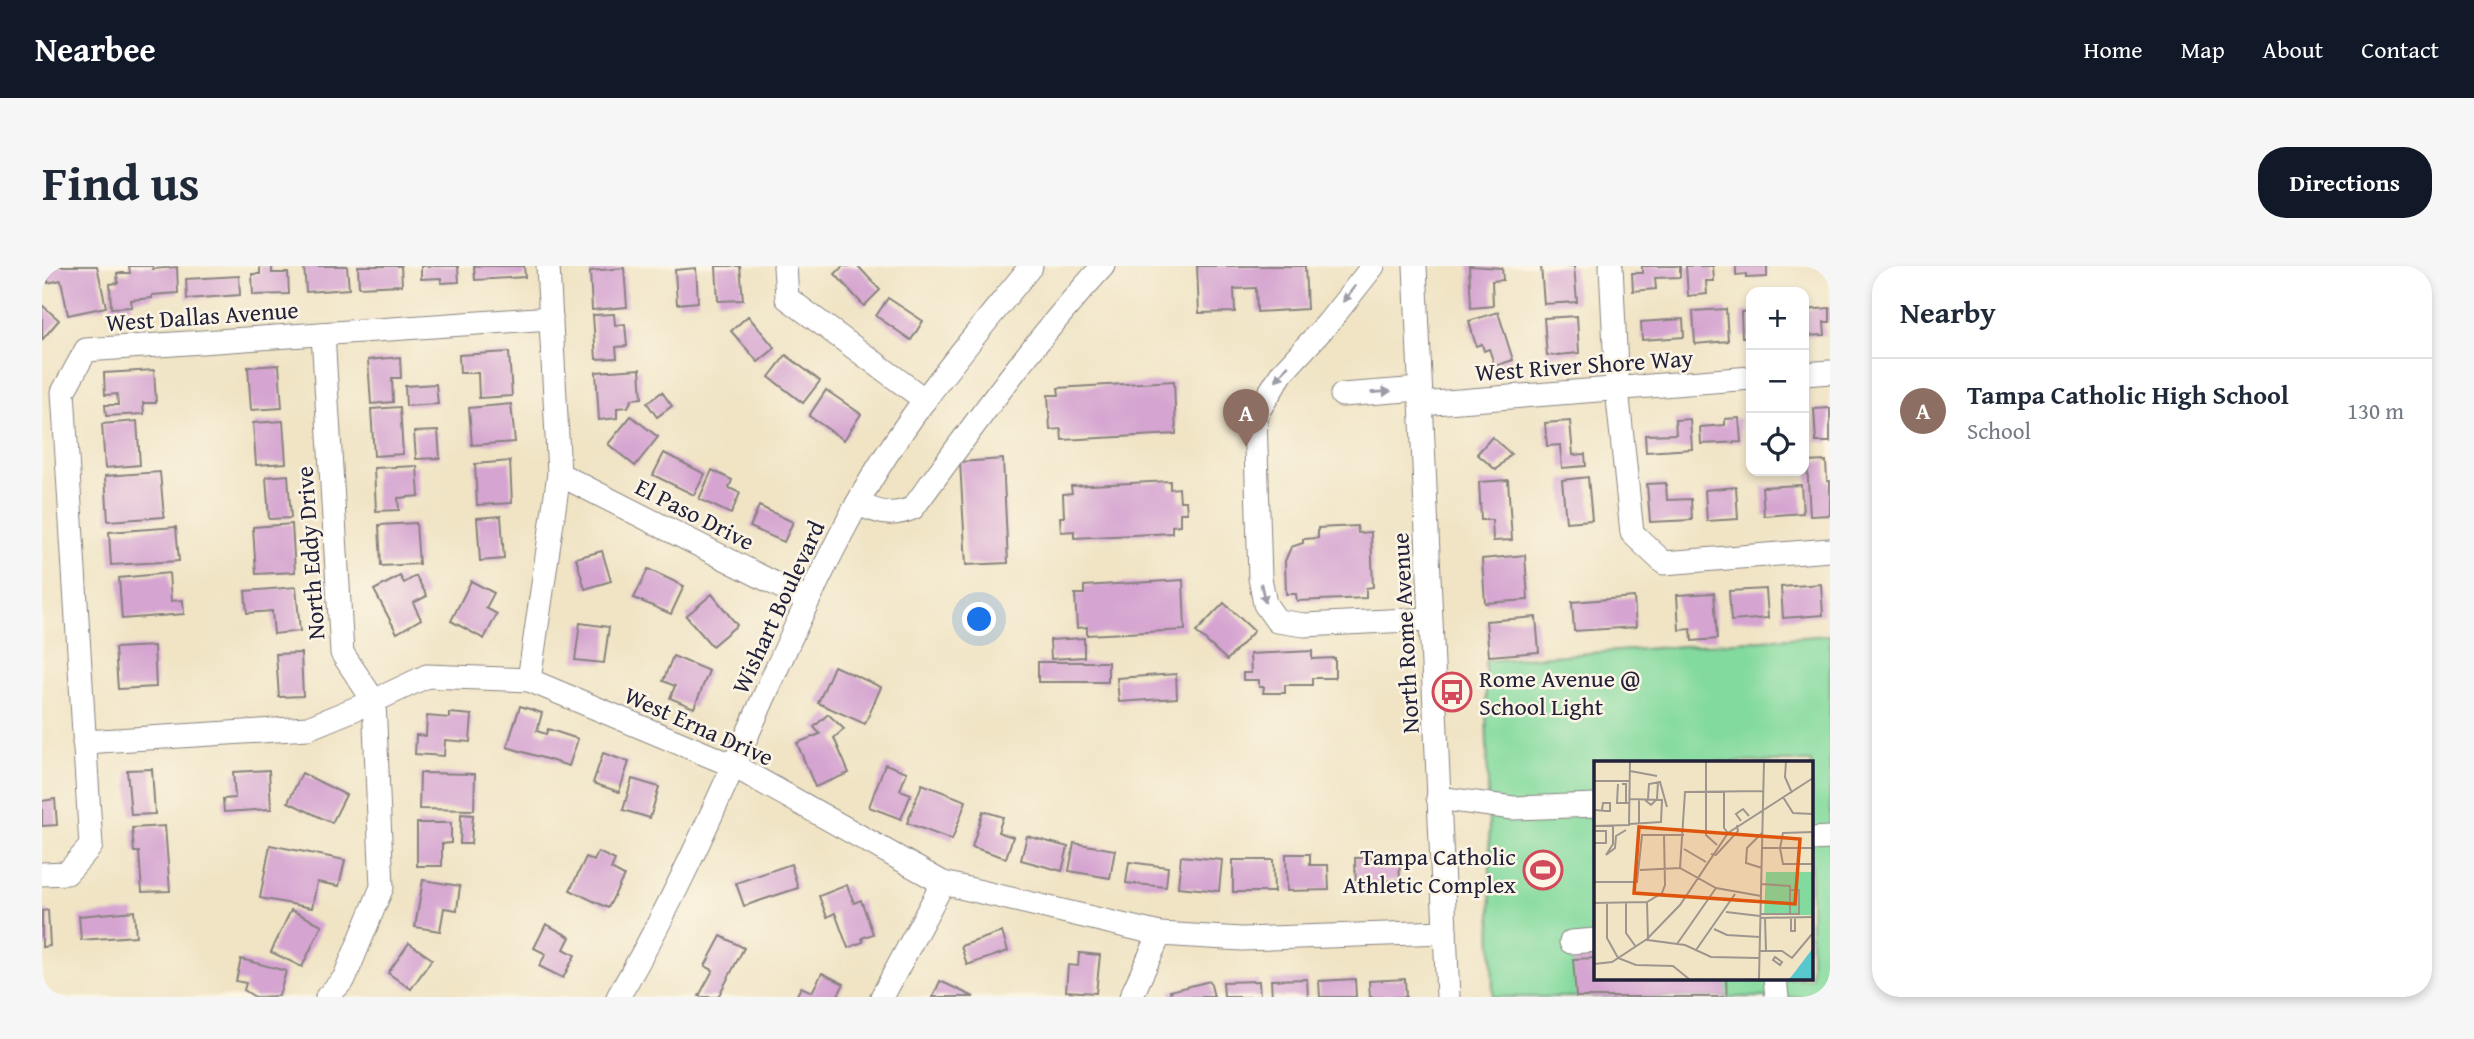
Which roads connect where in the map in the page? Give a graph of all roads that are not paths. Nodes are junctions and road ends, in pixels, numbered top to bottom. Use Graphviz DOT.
graph roads {
  1 [pos="548,266"];
  2 [pos="785,266"];
  3 [pos="1031,266"];
  4 [pos="1103,266"];
  5 [pos="1372,266"];
  6 [pos="1415,266"];
  7 [pos="1611,266"];
  8 [pos="551,318"];
  9 [pos="323,334"];
  10 [pos="1830,372"];
  11 [pos="1809,374"];
  12 [pos="1746,378"];
  13 [pos="1616,388"];
  14 [pos="1342,395"];
  15 [pos="1420,396"];
  16 [pos="925,400"];
  17 [pos="559,474"];
  18 [pos="857,504"];
  19 [pos="1830,550"];
  20 [pos="807,600"];
  21 [pos="1430,619"];
  22 [pos="530,680"];
  23 [pos="374,701"];
  24 [pos="84,742"];
  25 [pos="734,766"];
  26 [pos="1438,798"];
  27 [pos="1594,804"];
  28 [pos="1830,838"];
  29 [pos="1812,839"];
  30 [pos="42,874"];
  31 [pos="943,883"];
  32 [pos="1445,932"];
  33 [pos="1160,934"];
  34 [pos="1594,940"];
  35 [pos="1571,942"];
  36 [pos="1776,979"];
  37 [pos="327,997"];
  38 [pos="618,997"];
  39 [pos="882,997"];
  40 [pos="1131,997"];
  41 [pos="1448,997"];
  42 [pos="1777,997"];
  1 -- 8 [label="street"];
  2 -- 16 [label="street"];
  3 -- 16 [label="street, Wishart Boulevard"];
  4 -- 18 [label="street"];
  5 -- 21 [label="street, one-way"];
  6 -- 15 [label="street, North Rome Avenue"];
  7 -- 13 [label="street"];
  8 -- 9 [label="street, West Dallas Avenue"];
  8 -- 17 [label="street"];
  9 -- 23 [label="street, North Eddy Drive"];
  9 -- 24 [label="street, West Dallas Avenue"];
  10 -- 11 [label="street"];
  12 -- 13 [label="street, West River Shore Way"];
  13 -- 15 [label="street, West River Shore Way"];
  13 -- 19 [label="street"];
  14 -- 15 [label="street, West River Shore Way, one-way"];
  15 -- 21 [label="street, North Rome Avenue"];
  16 -- 18 [label="street, Wishart Boulevard"];
  17 -- 20 [label="street, El Paso Drive"];
  17 -- 22 [label="street"];
  18 -- 20 [label="street, Wishart Boulevard"];
  20 -- 25 [label="street, Wishart Boulevard"];
  21 -- 26 [label="street, North Rome Avenue"];
  22 -- 23 [label="street, West Erna Drive"];
  22 -- 25 [label="street, West Erna Drive"];
  23 -- 24 [label="street, West Erna Drive"];
  23 -- 37 [label="street"];
  24 -- 30 [label="street"];
  25 -- 31 [label="street, West Erna Drive"];
  25 -- 38 [label="street, Wishart Boulevard"];
  26 -- 27 [label="street"];
  26 -- 32 [label="street, North Rome Avenue"];
  28 -- 29 [label="street"];
  31 -- 33 [label="street, West Erna Drive"];
  31 -- 39 [label="street"];
  32 -- 33 [label="street, West Erna Drive"];
  32 -- 41 [label="street, North Rome Avenue"];
  33 -- 40 [label="street"];
  34 -- 35 [label="street"];
  36 -- 42 [label="street"];
}
